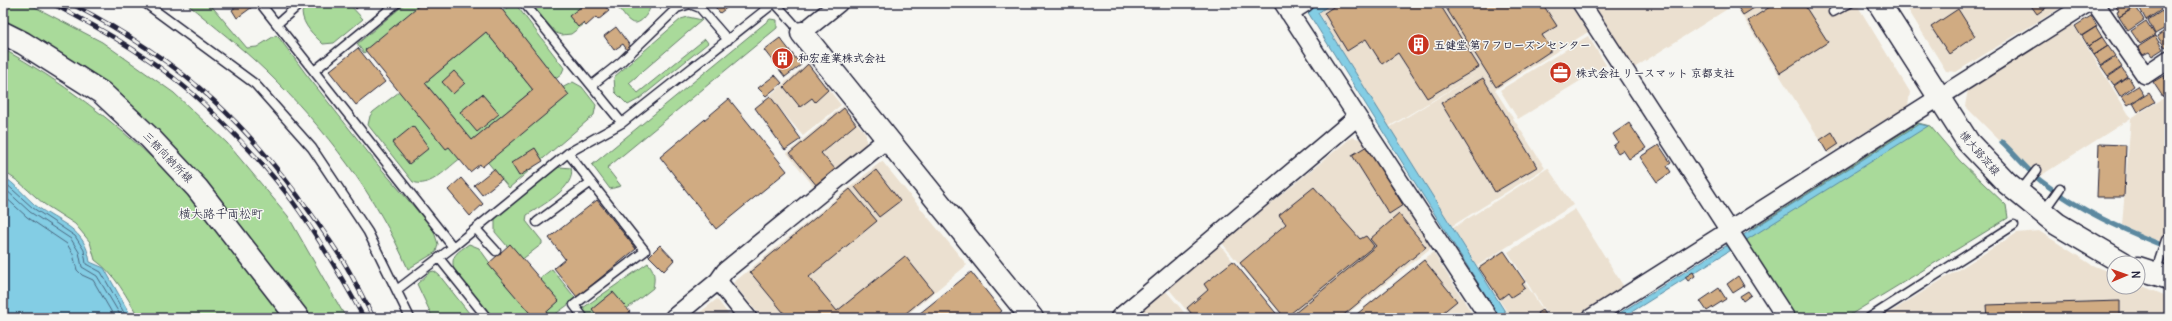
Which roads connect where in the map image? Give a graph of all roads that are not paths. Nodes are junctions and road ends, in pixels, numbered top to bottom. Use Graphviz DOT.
graph roads {
  1 [pos="145,3"];
  2 [pos="260,3"];
  3 [pos="301,3"];
  4 [pos="397,3"];
  5 [pos="524,3"];
  6 [pos="775,3"];
  7 [pos="839,3"];
  8 [pos="1581,3"];
  9 [pos="1850,3"];
  10 [pos="1879,3"];
  11 [pos="2088,3"];
  12 [pos="2095,3"];
  13 [pos="1293,7"];
  14 [pos="1833,12"];
  15 [pos="277,24"];
  16 [pos="3,33"];
  17 [pos="802,33"];
  18 [pos="728,40"];
  19 [pos="2169,59"];
  20 [pos="314,71"];
  21 [pos="592,85"];
  22 [pos="1939,98"];
  23 [pos="1357,117"];
  24 [pos="622,123"];
  25 [pos="887,139"];
  26 [pos="568,153"];
  27 [pos="2038,170"];
  28 [pos="591,182"];
  29 [pos="2025,186"];
  30 [pos="2060,188"];
  31 [pos="2049,204"];
  32 [pos="537,222"];
  33 [pos="2014,225"];
  34 [pos="476,229"];
  35 [pos="1729,230"];
  36 [pos="2166,240"];
  37 [pos="453,247"];
  38 [pos="496,251"];
  39 [pos="2109,255"];
  40 [pos="439,258"];
  41 [pos="2154,273"];
  42 [pos="718,281"];
  43 [pos="398,289"];
  44 [pos="298,318"];
  45 [pos="410,318"];
  46 [pos="487,318"];
  47 [pos="581,318"];
  48 [pos="673,318"];
  49 [pos="748,318"];
  50 [pos="1032,318"];
  51 [pos="1119,318"];
  52 [pos="1488,318"];
  53 [pos="1591,318"];
  54 [pos="1786,318"];
  55 [pos="1869,318"];
  1 -- 43 [label="lane"];
  2 -- 15 [label="lane"];
  3 -- 15 [label="lane"];
  4 -- 20 [label="lane"];
  5 -- 21 [label="lane"];
  6 -- 17 [label="lane"];
  6 -- 18 [label="lane"];
  7 -- 17 [label="street"];
  8 -- 35 [label="street"];
  9 -- 14 [label="lane"];
  10 -- 22 [label="street, 横大路淀線"];
  11 -- 22 [label="street"];
  12 -- 19 [label="street"];
  13 -- 23 [label="street"];
  15 -- 20 [label="lane"];
  16 -- 44 [label="street, 三栖向納所線"];
  17 -- 25 [label="street"];
  18 -- 21 [label="lane"];
  18 -- 24 [label="lane"];
  20 -- 37 [label="lane"];
  21 -- 24 [label="lane"];
  22 -- 29 [label="street, 横大路淀線"];
  22 -- 35 [label="street"];
  23 -- 51 [label="street"];
  23 -- 52 [label="street"];
  24 -- 26 [label="lane"];
  25 -- 42 [label="street"];
  25 -- 50 [label="street"];
  26 -- 28 [label="lane"];
  26 -- 34 [label="lane"];
  27 -- 29 [label="lane"];
  28 -- 32 [label="lane"];
  28 -- 47 [label="lane"];
  29 -- 31 [label="street, 横大路淀線"];
  30 -- 31 [label="lane"];
  31 -- 39 [label="street, 横大路淀線"];
  33 -- 55 [label="lane"];
  34 -- 37 [label="lane"];
  34 -- 38 [label="lane"];
  35 -- 53 [label="street"];
  35 -- 54 [label="street"];
  36 -- 41 [label="lane"];
  37 -- 40 [label="lane"];
  40 -- 43 [label="lane"];
  40 -- 46 [label="lane"];
  42 -- 48 [label="street"];
  42 -- 49 [label="street"];
  43 -- 45 [label="lane"];
}
